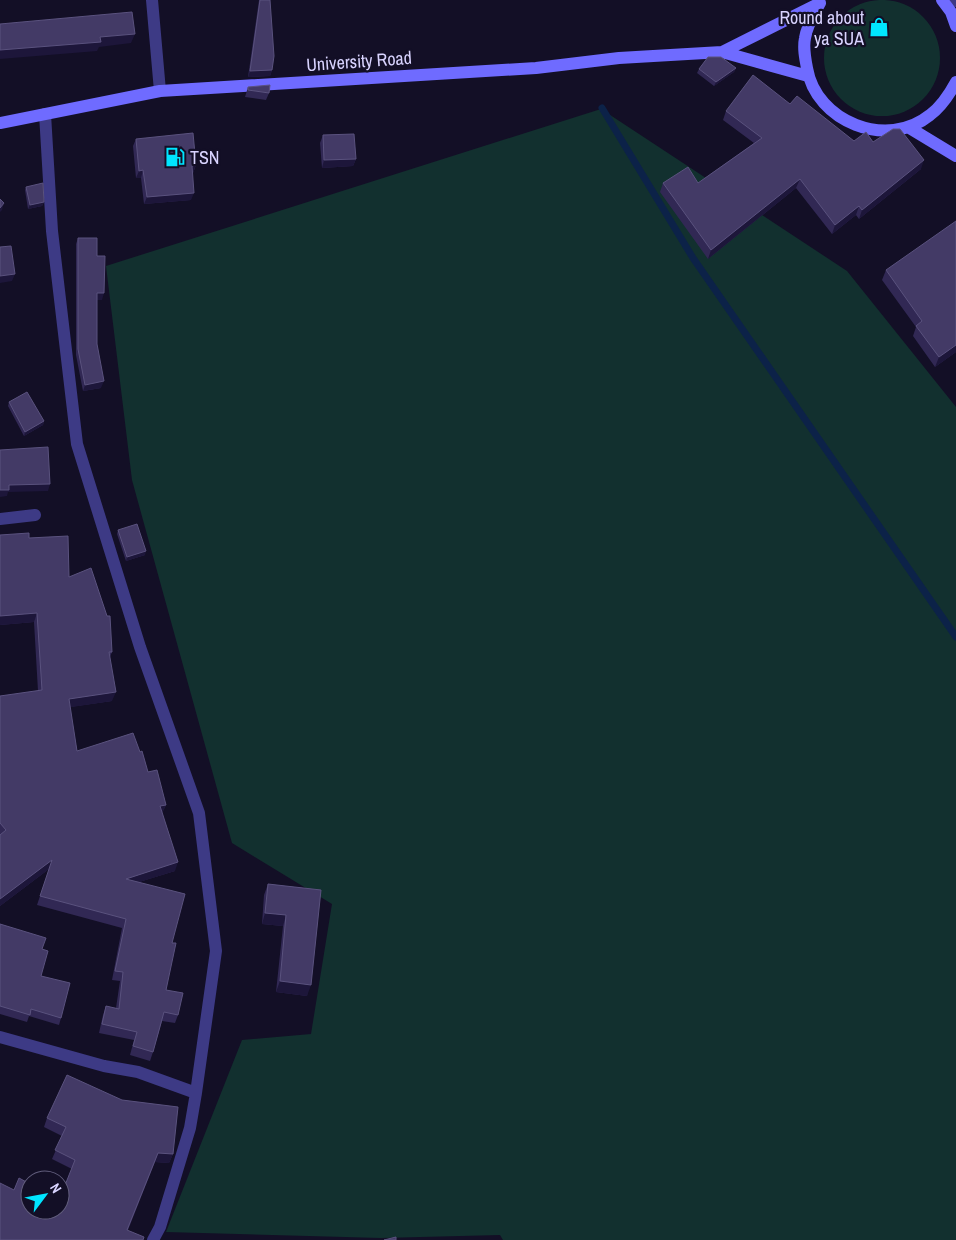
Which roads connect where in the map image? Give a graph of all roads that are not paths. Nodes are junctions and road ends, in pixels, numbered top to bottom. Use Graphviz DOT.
graph roads {
  1 [pos="152,0"];
  2 [pos="943,0"];
  3 [pos="822,1"];
  4 [pos="956,1"];
  5 [pos="956,26"];
  6 [pos="722,52"];
  7 [pos="808,76"];
  8 [pos="956,82"];
  9 [pos="160,91"];
  10 [pos="45,114"];
  11 [pos="0,123"];
  12 [pos="908,127"];
  13 [pos="956,156"];
  14 [pos="35,515"];
  15 [pos="0,519"];
  16 [pos="0,1037"];
  17 [pos="196,1093"];
  18 [pos="153,1240"];
  1 -- 9 [label="street"];
  2 -- 4 [label="street"];
  2 -- 5 [label="main road"];
  3 -- 6 [label="main road"];
  3 -- 7 [label="main road"];
  6 -- 7 [label="main road"];
  6 -- 9 [label="main road, University Road"];
  7 -- 12 [label="main road"];
  8 -- 12 [label="main road"];
  9 -- 10 [label="main road, University Road"];
  10 -- 11 [label="main road, University Road"];
  10 -- 17 [label="street"];
  12 -- 13 [label="main road"];
  14 -- 15 [label="street"];
  16 -- 17 [label="street"];
  17 -- 18 [label="street"];
}
